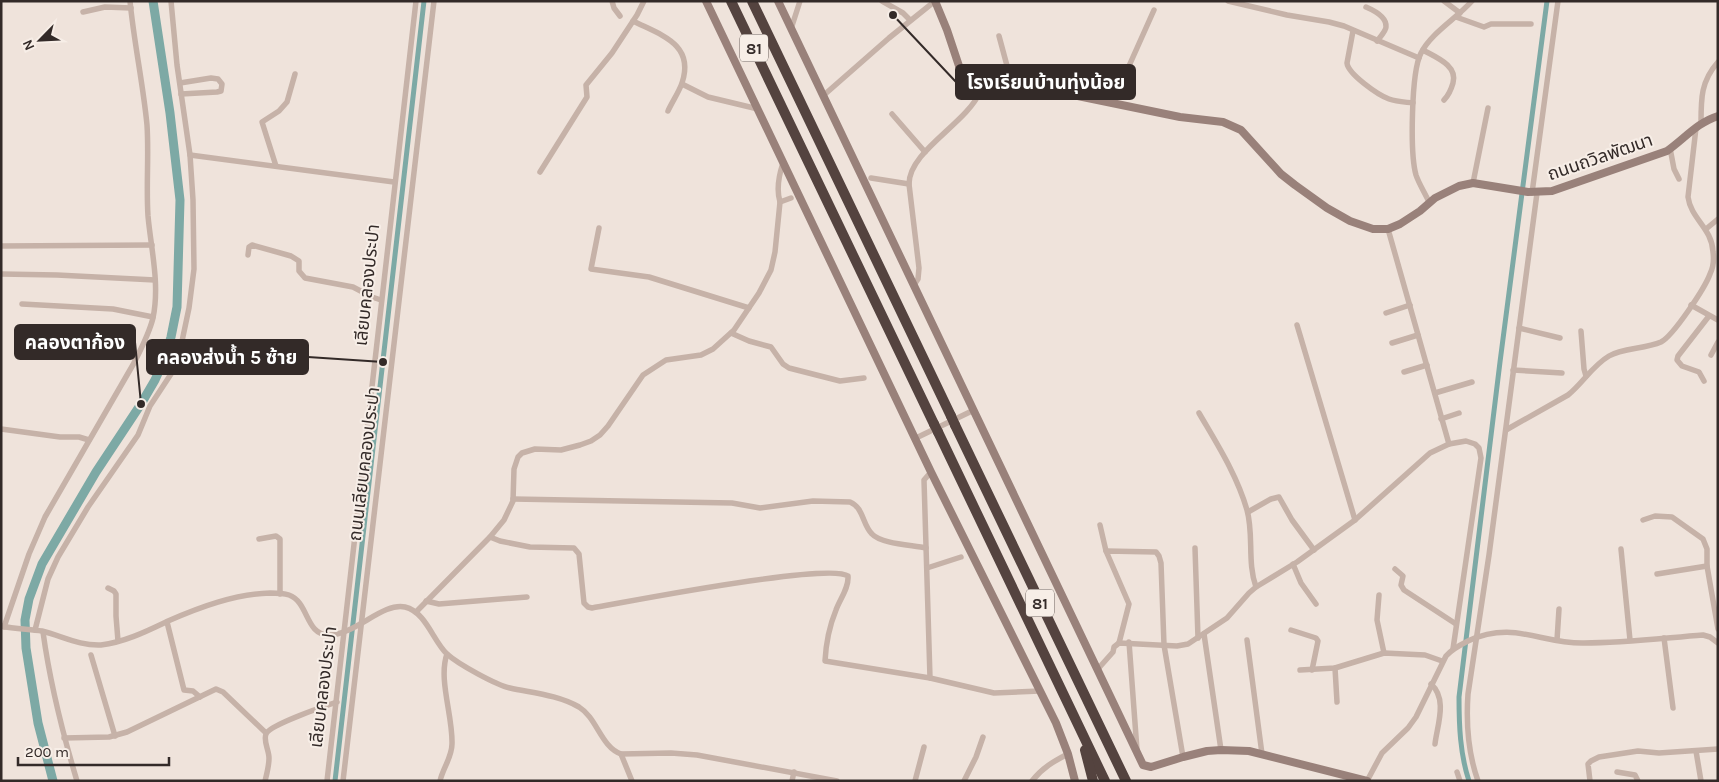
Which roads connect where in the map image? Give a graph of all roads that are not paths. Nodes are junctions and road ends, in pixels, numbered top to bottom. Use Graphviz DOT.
graph roads {
  1 [pos="171,1"];
  2 [pos="416,1"];
  3 [pos="434,1"];
  4 [pos="612,1"];
  5 [pos="644,1"];
  6 [pos="706,1"];
  7 [pos="732,1"];
  8 [pos="752,1"];
  9 [pos="778,1"];
  10 [pos="800,1"];
  11 [pos="882,1"];
  12 [pos="935,1"];
  13 [pos="1228,1"];
  14 [pos="1444,1"];
  15 [pos="1558,1"];
  16 [pos="1471,2"];
  17 [pos="131,4"];
  18 [pos="1366,7"];
  19 [pos="1154,10"];
  20 [pos="83,12"];
  21 [pos="1458,15"];
  22 [pos="620,16"];
  23 [pos="910,20"];
  24 [pos="633,21"];
  25 [pos="1531,24"];
  26 [pos="791,29"];
  27 [pos="1353,31"];
  28 [pos="999,36"];
  29 [pos="1377,41"];
  30 [pos="1423,50"];
  31 [pos="1419,58"];
  32 [pos="1718,62"];
  33 [pos="295,74"];
  34 [pos="180,83"];
  35 [pos="682,84"];
  36 [pos="1014,88"];
  37 [pos="980,92"];
  38 [pos="181,94"];
  39 [pos="824,95"];
  40 [pos="1444,100"];
  41 [pos="1413,103"];
  42 [pos="1112,104"];
  43 [pos="1488,108"];
  44 [pos="758,110"];
  45 [pos="668,111"];
  46 [pos="892,114"];
  47 [pos="1718,116"];
  48 [pos="1698,125"];
  49 [pos="1670,148"];
  50 [pos="925,152"];
  51 [pos="190,155"];
  52 [pos="783,163"];
  53 [pos="276,166"];
  54 [pos="540,172"];
  55 [pos="871,178"];
  56 [pos="1679,178"];
  57 [pos="394,182"];
  58 [pos="1473,183"];
  59 [pos="909,184"];
  60 [pos="1532,193"];
  61 [pos="791,198"];
  62 [pos="780,202"];
  63 [pos="1429,202"];
  64 [pos="1718,219"];
  65 [pos="599,228"];
  66 [pos="1388,229"];
  67 [pos="1706,229"];
  68 [pos="152,245"];
  69 [pos="1,246"];
  70 [pos="1716,254"];
  71 [pos="248,255"];
  72 [pos="1,274"];
  73 [pos="155,280"];
  74 [pos="914,285"];
  75 [pos="381,300"];
  76 [pos="22,304"];
  77 [pos="1410,305"];
  78 [pos="1692,305"];
  79 [pos="749,308"];
  80 [pos="1386,313"];
  81 [pos="1709,316"];
  82 [pos="153,317"];
  83 [pos="1718,320"];
  84 [pos="1297,325"];
  85 [pos="1519,328"];
  86 [pos="1581,331"];
  87 [pos="732,333"];
  88 [pos="1418,335"];
  89 [pos="1560,338"];
  90 [pos="1718,342"];
  91 [pos="1392,343"];
  92 [pos="1711,355"];
  93 [pos="1427,365"];
  94 [pos="1513,370"];
  95 [pos="1404,372"];
  96 [pos="1562,373"];
  97 [pos="1586,376"];
  98 [pos="864,378"];
  99 [pos="1704,381"];
  100 [pos="1472,382"];
  101 [pos="1435,393"];
  102 [pos="974,410"];
  103 [pos="1199,413"];
  104 [pos="1460,413"];
  105 [pos="1441,419"];
  106 [pos="1,429"];
  107 [pos="1506,430"];
  108 [pos="916,438"];
  109 [pos="89,440"];
  110 [pos="1449,444"];
  111 [pos="931,472"];
  112 [pos="513,499"];
  113 [pos="1248,512"];
  114 [pos="1355,520"];
  115 [pos="1643,520"];
  116 [pos="1100,525"];
  117 [pos="490,537"];
  118 [pos="259,539"];
  119 [pos="926,548"];
  120 [pos="1195,548"];
  121 [pos="1621,549"];
  122 [pos="1314,550"];
  123 [pos="1106,551"];
  124 [pos="961,557"];
  125 [pos="1293,564"];
  126 [pos="1707,566"];
  127 [pos="927,568"];
  128 [pos="1395,569"];
  129 [pos="1657,574"];
  130 [pos="1256,587"];
  131 [pos="108,588"];
  132 [pos="280,594"];
  133 [pos="1379,594"];
  134 [pos="527,597"];
  135 [pos="426,601"];
  136 [pos="1316,604"];
  137 [pos="1559,610"];
  138 [pos="416,612"];
  139 [pos="167,622"];
  140 [pos="1456,624"];
  141 [pos="359,625"];
  142 [pos="5,627"];
  143 [pos="1718,629"];
  144 [pos="34,630"];
  145 [pos="1291,630"];
  146 [pos="44,632"];
  147 [pos="346,632"];
  148 [pos="1204,634"];
  149 [pos="1198,638"];
  150 [pos="1474,638"];
  151 [pos="1664,638"];
  152 [pos="1247,640"];
  153 [pos="1557,640"];
  154 [pos="1630,640"];
  155 [pos="118,641"];
  156 [pos="1129,642"];
  157 [pos="1119,643"];
  158 [pos="1718,643"];
  159 [pos="1164,645"];
  160 [pos="1455,648"];
  161 [pos="1384,653"];
  162 [pos="447,654"];
  163 [pos="91,655"];
  164 [pos="1442,661"];
  165 [pos="1335,668"];
  166 [pos="1097,670"];
  167 [pos="1300,670"];
  168 [pos="1312,670"];
  169 [pos="930,678"];
  170 [pos="1431,684"];
  171 [pos="1059,685"];
  172 [pos="1040,691"];
  173 [pos="200,697"];
  174 [pos="337,702"];
  175 [pos="1337,702"];
  176 [pos="1673,708"];
  177 [pos="266,733"];
  178 [pos="114,736"];
  179 [pos="983,737"];
  180 [pos="64,738"];
  181 [pos="1435,744"];
  182 [pos="924,747"];
  183 [pos="1718,749"];
  184 [pos="1221,750"];
  185 [pos="1696,751"];
  186 [pos="621,754"];
  187 [pos="1068,754"];
  188 [pos="1262,754"];
  189 [pos="1137,755"];
  190 [pos="1183,757"];
  191 [pos="794,772"];
  192 [pos="1457,772"];
  193 [pos="1617,772"];
  194 [pos="78,781"];
  195 [pos="265,781"];
  196 [pos="327,781"];
  197 [pos="342,781"];
  198 [pos="440,781"];
  199 [pos="632,781"];
  200 [pos="792,781"];
  201 [pos="837,781"];
  202 [pos="915,781"];
  203 [pos="964,781"];
  204 [pos="1032,781"];
  205 [pos="1075,781"];
  206 [pos="1093,781"];
  207 [pos="1105,781"];
  208 [pos="1126,781"];
  209 [pos="1367,781"];
  210 [pos="1460,781"];
  211 [pos="1478,781"];
  212 [pos="1590,781"];
  213 [pos="1638,781"];
  214 [pos="1702,781"];
  1 -- 34 [label="street"];
  2 -- 57 [label="street, เลียบคลองประปา"];
  3 -- 141 [label="street, ถนนเลียบคลองประปา"];
  4 -- 22 [label="street"];
  5 -- 24 [label="street"];
  6 -- 44 [label="main road"];
  7 -- 171 [label="highway, 81"];
  8 -- 208 [label="highway, 81"];
  9 -- 26 [label="main road"];
  10 -- 26 [label="street"];
  11 -- 23 [label="street"];
  12 -- 23 [label="street"];
  12 -- 37 [label="main road"];
  13 -- 27 [label="street"];
  14 -- 21 [label="street"];
  15 -- 60 [label="street"];
  16 -- 21 [label="street"];
  17 -- 20 [label="street"];
  17 -- 68 [label="street"];
  18 -- 29 [label="street"];
  19 -- 42 [label="street"];
  21 -- 25 [label="street"];
  21 -- 30 [label="street"];
  23 -- 39 [label="street"];
  24 -- 35 [label="street"];
  24 -- 54 [label="street"];
  26 -- 39 [label="main road"];
  27 -- 29 [label="street"];
  27 -- 41 [label="street"];
  28 -- 36 [label="street"];
  29 -- 31 [label="street"];
  30 -- 31 [label="street"];
  30 -- 40 [label="street"];
  31 -- 41 [label="street"];
  32 -- 48 [label="street"];
  33 -- 53 [label="street"];
  34 -- 38 [label="street"];
  34 -- 38 [label="street"];
  35 -- 44 [label="street"];
  35 -- 45 [label="street"];
  36 -- 37 [label="main road"];
  36 -- 42 [label="main road"];
  37 -- 50 [label="street"];
  38 -- 51 [label="street"];
  39 -- 74 [label="main road"];
  41 -- 63 [label="street"];
  42 -- 66 [label="main road"];
  43 -- 58 [label="street"];
  44 -- 52 [label="main road"];
  46 -- 50 [label="street"];
  47 -- 48 [label="main road, ถนนถวิลพัฒนา"];
  48 -- 49 [label="main road, ถนนถวิลพัฒนา"];
  48 -- 67 [label="street"];
  49 -- 56 [label="street"];
  49 -- 60 [label="main road, ถนนถวิลพัฒนา"];
  50 -- 59 [label="street"];
  51 -- 53 [label="street"];
  51 -- 144 [label="street"];
  52 -- 62 [label="street"];
  52 -- 108 [label="main road"];
  53 -- 57 [label="street"];
  55 -- 59 [label="street"];
  57 -- 75 [label="street, เลียบคลองประปา"];
  58 -- 60 [label="main road, ถนนถวิลพัฒนา"];
  58 -- 63 [label="main road, ถนนถวิลพัฒนา"];
  59 -- 74 [label="street"];
  60 -- 85 [label="street"];
  61 -- 62 [label="street"];
  62 -- 79 [label="street"];
  63 -- 66 [label="main road, ถนนถวิลพัฒนา"];
  64 -- 67 [label="street"];
  65 -- 79 [label="street"];
  66 -- 77 [label="street"];
  67 -- 70 [label="street"];
  68 -- 69 [label="street"];
  68 -- 73 [label="street"];
  70 -- 78 [label="street"];
  71 -- 75 [label="street"];
  72 -- 73 [label="street"];
  73 -- 82 [label="street"];
  74 -- 102 [label="main road"];
  75 -- 147 [label="street, เลียบคลองประปา"];
  76 -- 82 [label="street"];
  77 -- 80 [label="street"];
  77 -- 88 [label="street"];
  78 -- 81 [label="street"];
  78 -- 97 [label="street"];
  79 -- 87 [label="street"];
  81 -- 83 [label="street"];
  81 -- 99 [label="street"];
  82 -- 109 [label="street"];
  84 -- 114 [label="street"];
  85 -- 89 [label="street"];
  85 -- 94 [label="street"];
  86 -- 97 [label="street"];
  87 -- 98 [label="street"];
  87 -- 112 [label="street"];
  88 -- 91 [label="street"];
  88 -- 93 [label="street"];
  90 -- 92 [label="street"];
  93 -- 95 [label="street"];
  93 -- 101 [label="street"];
  94 -- 96 [label="street"];
  94 -- 107 [label="street"];
  97 -- 107 [label="street"];
  100 -- 101 [label="street"];
  101 -- 105 [label="street"];
  102 -- 108 [label="street"];
  102 -- 166 [label="main road"];
  103 -- 113 [label="street"];
  104 -- 105 [label="street"];
  105 -- 110 [label="street"];
  106 -- 109 [label="street"];
  107 -- 150 [label="street"];
  108 -- 111 [label="main road"];
  109 -- 142 [label="street"];
  110 -- 114 [label="street"];
  110 -- 140 [label="street"];
  111 -- 119 [label="street"];
  111 -- 172 [label="main road"];
  112 -- 117 [label="street"];
  112 -- 119 [label="street"];
  113 -- 122 [label="street"];
  113 -- 130 [label="street"];
  114 -- 122 [label="street"];
  115 -- 126 [label="street"];
  116 -- 123 [label="street"];
  117 -- 135 [label="street"];
  117 -- 169 [label="street"];
  118 -- 132 [label="street"];
  119 -- 127 [label="street"];
  120 -- 149 [label="street"];
  121 -- 154 [label="street"];
  122 -- 125 [label="street"];
  123 -- 157 [label="street"];
  123 -- 159 [label="street"];
  124 -- 127 [label="street"];
  125 -- 130 [label="street"];
  125 -- 136 [label="street"];
  126 -- 129 [label="street"];
  126 -- 143 [label="street"];
  127 -- 169 [label="street"];
  128 -- 140 [label="street"];
  130 -- 148 [label="street"];
  131 -- 155 [label="street"];
  132 -- 139 [label="street"];
  132 -- 147 [label="street"];
  133 -- 161 [label="street"];
  134 -- 135 [label="street"];
  135 -- 138 [label="street"];
  137 -- 153 [label="street"];
  138 -- 141 [label="street"];
  138 -- 162 [label="street"];
  139 -- 155 [label="street"];
  139 -- 173 [label="street"];
  140 -- 160 [label="street"];
  141 -- 147 [label="street"];
  141 -- 197 [label="street, ถนนเลียบคลองประปา"];
  142 -- 144 [label="street"];
  144 -- 146 [label="street"];
  145 -- 168 [label="street"];
  146 -- 155 [label="street"];
  146 -- 180 [label="street"];
  147 -- 174 [label="street, เลียบคลองประปา"];
  148 -- 149 [label="street"];
  148 -- 184 [label="street"];
  149 -- 159 [label="street"];
  150 -- 153 [label="street"];
  150 -- 160 [label="street"];
  150 -- 211 [label="street"];
  151 -- 154 [label="street"];
  151 -- 158 [label="street"];
  151 -- 176 [label="street"];
  152 -- 188 [label="street"];
  153 -- 154 [label="street"];
  156 -- 157 [label="street"];
  156 -- 159 [label="street"];
  156 -- 189 [label="street"];
  157 -- 166 [label="street"];
  159 -- 190 [label="street"];
  160 -- 164 [label="street"];
  161 -- 164 [label="street"];
  161 -- 165 [label="street"];
  162 -- 186 [label="street"];
  162 -- 198 [label="street"];
  163 -- 178 [label="street"];
  164 -- 170 [label="street"];
  165 -- 168 [label="street"];
  165 -- 175 [label="street"];
  166 -- 189 [label="main road"];
  167 -- 168 [label="street"];
  169 -- 172 [label="street"];
  170 -- 181 [label="street"];
  170 -- 209 [label="street"];
  171 -- 206 [label="highway"];
  171 -- 207 [label="highway, 81"];
  172 -- 187 [label="main road"];
  173 -- 177 [label="street"];
  173 -- 178 [label="street"];
  174 -- 177 [label="street"];
  174 -- 196 [label="street, เลียบคลองประปา"];
  177 -- 195 [label="street"];
  178 -- 180 [label="street"];
  179 -- 203 [label="street"];
  180 -- 194 [label="street"];
  182 -- 202 [label="street"];
  183 -- 185 [label="street"];
  184 -- 188 [label="main road"];
  184 -- 190 [label="main road"];
  185 -- 212 [label="street"];
  185 -- 214 [label="street"];
  186 -- 191 [label="street"];
  186 -- 199 [label="street"];
  187 -- 204 [label="street"];
  187 -- 205 [label="main road"];
  188 -- 209 [label="main road"];
  189 -- 190 [label="main road"];
  191 -- 200 [label="street"];
  191 -- 201 [label="street"];
  192 -- 210 [label="street"];
  193 -- 213 [label="street"];
}
